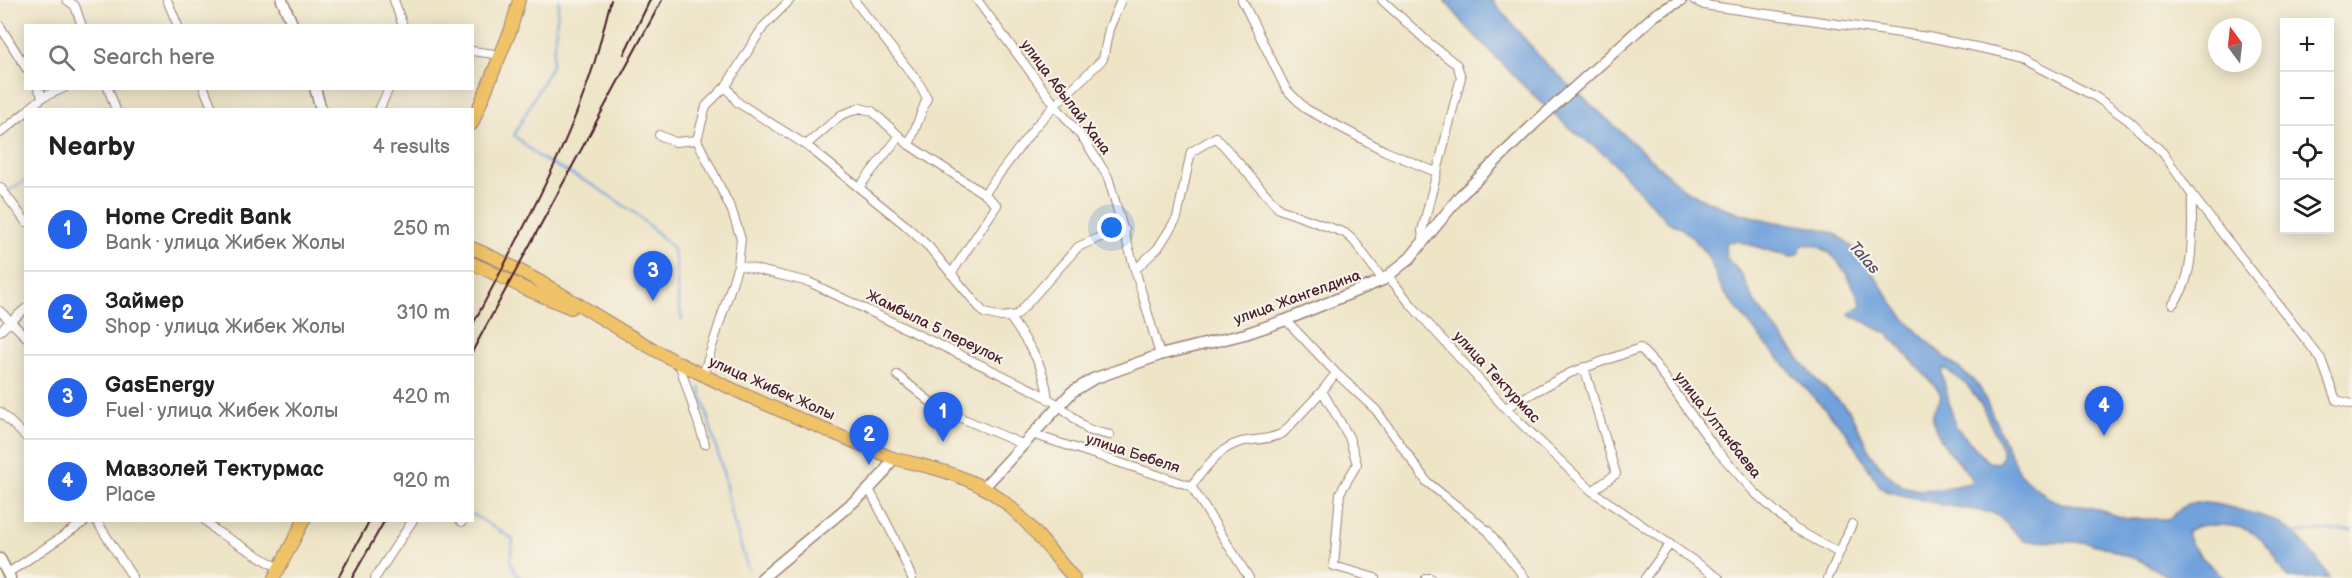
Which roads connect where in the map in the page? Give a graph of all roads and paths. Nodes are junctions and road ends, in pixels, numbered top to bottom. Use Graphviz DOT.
graph roads {
  1 [pos="67,0"];
  2 [pos="166,0"];
  3 [pos="282,0"];
  4 [pos="394,0"];
  5 [pos="519,0"];
  6 [pos="790,0"];
  7 [pos="854,0"];
  8 [pos="977,0"];
  9 [pos="1121,0"];
  10 [pos="1242,0"];
  11 [pos="1382,0"];
  12 [pos="1681,0"];
  13 [pos="1694,0"];
  14 [pos="81,24"];
  15 [pos="177,24"];
  16 [pos="292,24"];
  17 [pos="402,24"];
  18 [pos="0,26"];
  19 [pos="474,51"];
  20 [pos="502,55"];
  21 [pos="24,65"];
  22 [pos="726,86"];
  23 [pos="39,90"];
  24 [pos="59,90"];
  25 [pos="109,90"];
  26 [pos="205,90"];
  27 [pos="316,90"];
  28 [pos="388,90"];
  29 [pos="43,97"];
  30 [pos="1055,105"];
  31 [pos="30,108"];
  32 [pos="115,108"];
  33 [pos="212,108"];
  34 [pos="320,108"];
  35 [pos="381,108"];
  36 [pos="24,113"];
  37 [pos="474,119"];
  38 [pos="0,133"];
  39 [pos="659,135"];
  40 [pos="899,137"];
  41 [pos="698,140"];
  42 [pos="806,145"];
  43 [pos="909,145"];
  44 [pos="1436,171"];
  45 [pos="0,187"];
  46 [pos="859,187"];
  47 [pos="984,194"];
  48 [pos="2192,195"];
  49 [pos="24,219"];
  50 [pos="1125,230"];
  51 [pos="1424,243"];
  52 [pos="474,244"];
  53 [pos="474,249"];
  54 [pos="494,257"];
  55 [pos="474,264"];
  56 [pos="738,265"];
  57 [pos="1135,270"];
  58 [pos="951,274"];
  59 [pos="1386,278"];
  60 [pos="2173,304"];
  61 [pos="24,310"];
  62 [pos="0,311"];
  63 [pos="1005,317"];
  64 [pos="1286,320"];
  65 [pos="10,321"];
  66 [pos="603,321"];
  67 [pos="0,332"];
  68 [pos="24,335"];
  69 [pos="1160,355"];
  70 [pos="679,363"];
  71 [pos="1584,367"];
  72 [pos="1336,373"];
  73 [pos="703,375"];
  74 [pos="897,375"];
  75 [pos="1322,391"];
  76 [pos="1048,399"];
  77 [pos="2352,404"];
  78 [pos="1059,405"];
  79 [pos="1505,408"];
  80 [pos="0,412"];
  81 [pos="1032,434"];
  82 [pos="24,435"];
  83 [pos="1110,435"];
  84 [pos="705,444"];
  85 [pos="1022,444"];
  86 [pos="893,458"];
  87 [pos="1191,486"];
  88 [pos="983,488"];
  89 [pos="869,489"];
  90 [pos="1592,491"];
  91 [pos="84,522"];
  92 [pos="97,522"];
  93 [pos="207,522"];
  94 [pos="303,522"];
  95 [pos="412,522"];
  96 [pos="1852,524"];
  97 [pos="1670,544"];
  98 [pos="1839,553"];
  99 [pos="0,559"];
  100 [pos="276,573"];
  101 [pos="9,576"];
  102 [pos="133,578"];
  103 [pos="375,578"];
  104 [pos="762,578"];
  105 [pos="912,578"];
  106 [pos="1074,578"];
  107 [pos="1249,578"];
  108 [pos="1375,578"];
  109 [pos="1426,578"];
  110 [pos="1431,578"];
  111 [pos="1525,578"];
  112 [pos="1645,578"];
  113 [pos="1719,578"];
  114 [pos="1828,578"];
  1 -- 14 [label="street"];
  2 -- 15 [label="street"];
  3 -- 16 [label="street"];
  4 -- 17 [label="street"];
  5 -- 20 [label="main road"];
  6 -- 22 [label="street"];
  7 -- 43 [label="street"];
  8 -- 30 [label="street, улица Абылай Хана"];
  9 -- 30 [label="street"];
  10 -- 44 [label="street"];
  11 -- 44 [label="street"];
  12 -- 51 [label="street, улица Жангелдина"];
  13 -- 48 [label="street"];
  18 -- 21 [label="street"];
  19 -- 20 [label="street"];
  20 -- 37 [label="main road"];
  22 -- 41 [label="street"];
  22 -- 42 [label="street"];
  23 -- 29 [label="street"];
  24 -- 29 [label="street"];
  25 -- 32 [label="street"];
  26 -- 33 [label="street"];
  27 -- 34 [label="street"];
  28 -- 35 [label="street"];
  29 -- 31 [label="street"];
  30 -- 47 [label="street"];
  30 -- 50 [label="street, улица Абылай Хана"];
  36 -- 38 [label="street"];
  39 -- 41 [label="street"];
  40 -- 42 [label="street"];
  40 -- 43 [label="street"];
  40 -- 46 [label="street"];
  41 -- 56 [label="street"];
  42 -- 46 [label="street"];
  43 -- 47 [label="street"];
  44 -- 51 [label="street"];
  45 -- 49 [label="street"];
  46 -- 58 [label="street"];
  47 -- 58 [label="street"];
  48 -- 60 [label="street"];
  48 -- 77 [label="street"];
  50 -- 57 [label="street, улица Абылай Хана"];
  50 -- 63 [label="street"];
  51 -- 59 [label="street, улица Жангелдина"];
  52 -- 54 [label="main road"];
  53 -- 54 [label="main road, улица Жибек Жолы"];
  54 -- 66 [label="main road, улица Жибек Жолы"];
  55 -- 66 [label="main road, улица Жибек Жолы"];
  56 -- 73 [label="street"];
  56 -- 76 [label="street, Жамбыла 5 переулок"];
  57 -- 59 [label="street, улица Тектурмас"];
  57 -- 69 [label="street, улица Абылай Хана"];
  58 -- 63 [label="street"];
  59 -- 64 [label="street, улица Жангелдина"];
  59 -- 79 [label="street, улица Тектурмас"];
  61 -- 65 [label="street"];
  62 -- 65 [label="street"];
  63 -- 76 [label="street"];
  64 -- 69 [label="street, улица Жангелдина"];
  64 -- 72 [label="street"];
  65 -- 67 [label="street"];
  65 -- 68 [label="street"];
  66 -- 70 [label="main road, улица Жибек Жолы"];
  69 -- 78 [label="street, улица Жангелдина"];
  70 -- 73 [label="main road, улица Жибек Жолы"];
  70 -- 84 [label="street"];
  71 -- 79 [label="street"];
  71 -- 90 [label="street"];
  71 -- 98 [label="street, улица Ултанбаева"];
  72 -- 75 [label="street"];
  72 -- 111 [label="street"];
  73 -- 86 [label="main road, улица Жибек Жолы"];
  74 -- 85 [label="street"];
  75 -- 87 [label="street"];
  75 -- 108 [label="street"];
  76 -- 78 [label="street, Жамбыла 5 переулок"];
  78 -- 81 [label="street, улица Жангелдина"];
  78 -- 83 [label="street, Жамбыла 5 переулок"];
  79 -- 90 [label="street, улица Тектурмас"];
  80 -- 82 [label="street"];
  81 -- 85 [label="street, улица Жангелдина"];
  81 -- 87 [label="street, улица Бебеля"];
  85 -- 88 [label="street, улица Жангелдина"];
  86 -- 88 [label="main road, улица Жибек Жолы"];
  86 -- 89 [label="street"];
  87 -- 107 [label="street, улица Бебеля"];
  88 -- 106 [label="main road, улица Жибек Жолы"];
  89 -- 104 [label="street"];
  89 -- 105 [label="street"];
  90 -- 97 [label="street, улица Тектурмас"];
  91 -- 101 [label="street"];
  92 -- 102 [label="street"];
  93 -- 100 [label="street"];
  94 -- 100 [label="main road"];
  95 -- 103 [label="street"];
  96 -- 98 [label="street"];
  97 -- 112 [label="street"];
  97 -- 113 [label="street, улица Тектурмас"];
  98 -- 114 [label="street"];
  99 -- 101 [label="street"];
  109 -- 110 [label="street"];
}
